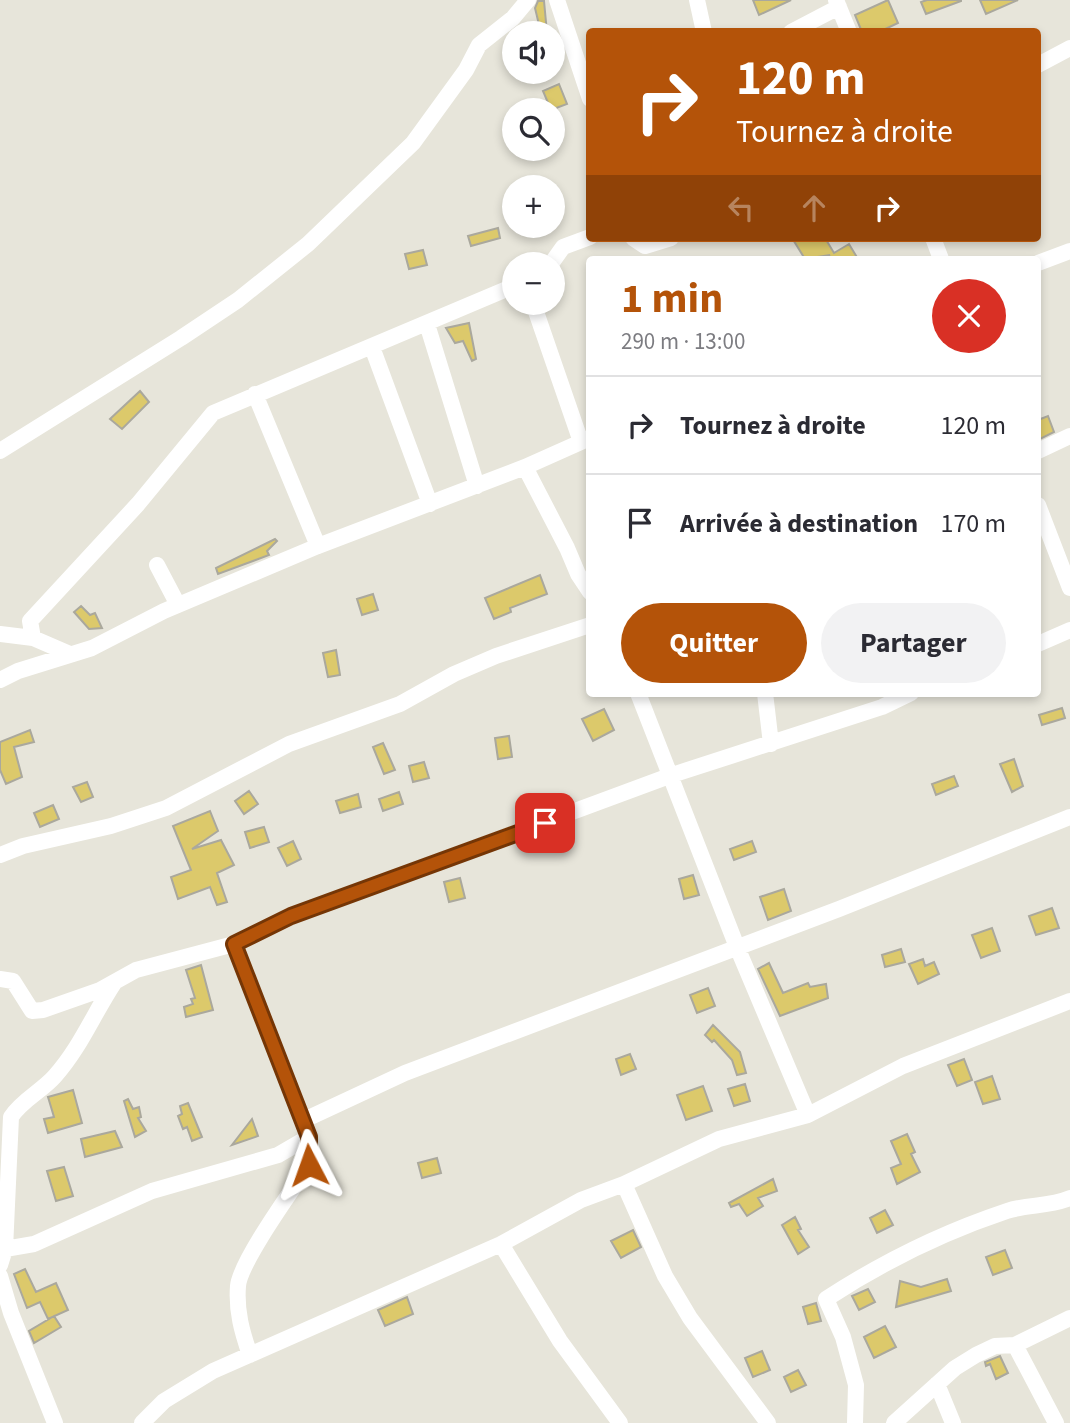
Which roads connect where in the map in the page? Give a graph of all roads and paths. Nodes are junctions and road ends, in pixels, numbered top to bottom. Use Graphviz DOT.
graph roads {
  1 [pos="528,0"];
  2 [pos="557,0"];
  3 [pos="697,0"];
  4 [pos="837,4"];
  5 [pos="703,28"];
  6 [pos="798,28"];
  7 [pos="847,28"];
  8 [pos="1070,48"];
  9 [pos="1041,63"];
  10 [pos="586,87"];
  11 [pos="586,239"];
  12 [pos="640,242"];
  13 [pos="658,242"];
  14 [pos="1070,251"];
  15 [pos="560,252"];
  16 [pos="1041,262"];
  17 [pos="502,291"];
  18 [pos="538,315"];
  19 [pos="427,324"];
  20 [pos="372,347"];
  21 [pos="255,394"];
  22 [pos="1070,436"];
  23 [pos="586,440"];
  24 [pos="1041,450"];
  25 [pos="0,451"];
  26 [pos="525,467"];
  27 [pos="477,486"];
  28 [pos="430,504"];
  29 [pos="1041,513"];
  30 [pos="318,546"];
  31 [pos="158,565"];
  32 [pos="586,586"];
  33 [pos="1070,588"];
  34 [pos="178,605"];
  35 [pos="586,626"];
  36 [pos="1070,630"];
  37 [pos="0,634"];
  38 [pos="33,638"];
  39 [pos="1041,643"];
  40 [pos="70,654"];
  41 [pos="0,680"];
  42 [pos="640,697"];
  43 [pos="765,697"];
  44 [pos="903,697"];
  45 [pos="771,744"];
  46 [pos="672,775"];
  47 [pos="1070,817"];
  48 [pos="0,855"];
  49 [pos="234,944"];
  50 [pos="737,947"];
  51 [pos="0,979"];
  52 [pos="115,981"];
  53 [pos="1070,1002"];
  54 [pos="808,1115"];
  55 [pos="302,1121"];
  56 [pos="309,1137"];
  57 [pos="624,1184"];
  58 [pos="1070,1199"];
  59 [pos="501,1244"];
  60 [pos="2,1257"];
  61 [pos="0,1276"];
  62 [pos="1070,1318"];
  63 [pos="1016,1345"];
  64 [pos="250,1355"];
  65 [pos="937,1384"];
  66 [pos="55,1423"];
  67 [pos="142,1423"];
  68 [pos="620,1423"];
  69 [pos="768,1423"];
  70 [pos="855,1423"];
  71 [pos="894,1423"];
  72 [pos="953,1423"];
  73 [pos="1056,1423"];
  1 -- 25 [label="street"];
  2 -- 10 [label="street"];
  3 -- 5 [label="street"];
  4 -- 6 [label="street"];
  4 -- 7 [label="street"];
  8 -- 9 [label="street"];
  11 -- 15 [label="street"];
  12 -- 13 [label="street"];
  14 -- 16 [label="street"];
  17 -- 19 [label="street"];
  18 -- 23 [label="street"];
  19 -- 20 [label="street"];
  19 -- 27 [label="street"];
  20 -- 21 [label="street"];
  20 -- 28 [label="street"];
  21 -- 30 [label="street"];
  21 -- 38 [label="street"];
  22 -- 24 [label="street"];
  23 -- 26 [label="street"];
  26 -- 27 [label="street"];
  26 -- 32 [label="street"];
  27 -- 28 [label="street"];
  28 -- 30 [label="street"];
  29 -- 33 [label="street"];
  30 -- 34 [label="street"];
  31 -- 34 [label="street"];
  34 -- 40 [label="street"];
  35 -- 48 [label="street"];
  36 -- 39 [label="street"];
  37 -- 38 [label="street"];
  38 -- 40 [label="street"];
  40 -- 41 [label="street"];
  42 -- 46 [label="street"];
  43 -- 45 [label="street"];
  44 -- 45 [label="street"];
  45 -- 46 [label="street"];
  46 -- 49 [label="street"];
  46 -- 50 [label="street"];
  47 -- 50 [label="street"];
  49 -- 52 [label="street"];
  49 -- 55 [label="street"];
  50 -- 54 [label="street"];
  50 -- 55 [label="street"];
  51 -- 52 [label="street"];
  52 -- 60 [label="street"];
  53 -- 54 [label="street"];
  54 -- 57 [label="street"];
  55 -- 56 [label="street"];
  56 -- 60 [label="street"];
  56 -- 64 [label="street"];
  57 -- 59 [label="street"];
  57 -- 69 [label="street"];
  58 -- 70 [label="street"];
  59 -- 64 [label="street"];
  59 -- 68 [label="street"];
  61 -- 66 [label="street"];
  62 -- 63 [label="street"];
  63 -- 65 [label="street"];
  63 -- 73 [label="street"];
  64 -- 67 [label="street"];
  65 -- 71 [label="street"];
  65 -- 72 [label="street"];
}
